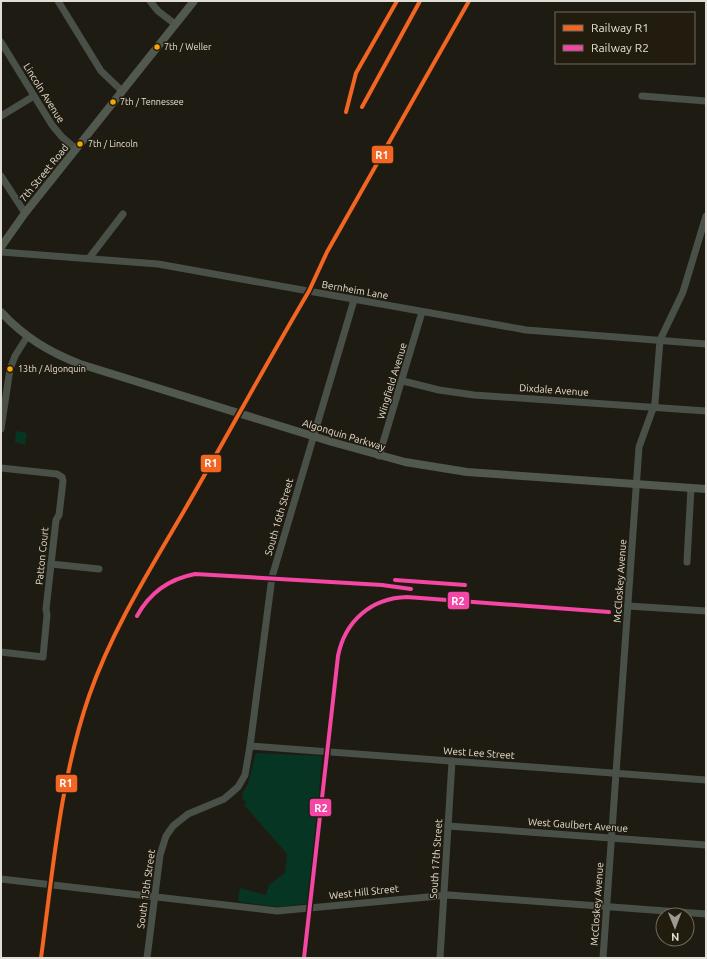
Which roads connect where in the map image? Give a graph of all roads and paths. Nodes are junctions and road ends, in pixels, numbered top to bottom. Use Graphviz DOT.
graph roads {
  1 [pos="58,1"];
  2 [pos="150,1"];
  3 [pos="194,1"];
  4 [pos="175,24"];
  5 [pos="1,42"];
  6 [pos="122,91"];
  7 [pos="34,96"];
  8 [pos="642,96"];
  9 [pos="706,101"];
  10 [pos="1,116"];
  11 [pos="76,148"];
  12 [pos="1,176"];
  13 [pos="25,213"];
  14 [pos="123,214"];
  15 [pos="706,216"];
  16 [pos="1,247"];
  17 [pos="1,252"];
  18 [pos="90,257"];
  19 [pos="354,300"];
  20 [pos="1,312"];
  21 [pos="422,312"];
  22 [pos="27,337"];
  23 [pos="660,340"];
  24 [pos="706,344"];
  25 [pos="402,381"];
  26 [pos="654,407"];
  27 [pos="706,411"];
  28 [pos="1,429"];
  29 [pos="314,436"];
  30 [pos="379,456"];
  31 [pos="1,468"];
  32 [pos="637,484"];
  33 [pos="691,488"];
  34 [pos="706,489"];
  35 [pos="687,562"];
  36 [pos="51,564"];
  37 [pos="99,569"];
  38 [pos="628,606"];
  39 [pos="706,611"];
  40 [pos="1,652"];
  41 [pos="250,746"];
  42 [pos="452,761"];
  43 [pos="617,773"];
  44 [pos="706,780"];
  45 [pos="448,826"];
  46 [pos="612,838"];
  47 [pos="706,845"];
  48 [pos="1,879"];
  49 [pos="443,895"];
  50 [pos="154,897"];
  51 [pos="607,906"];
  52 [pos="706,914"];
  53 [pos="147,958"];
  54 [pos="440,958"];
  55 [pos="603,958"];
  1 -- 6 [label="street"];
  2 -- 4 [label="street"];
  3 -- 4 [label="main road, 7th Street Road"];
  4 -- 6 [label="main road, 7th Street Road"];
  5 -- 7 [label="street, Lincoln Avenue"];
  6 -- 11 [label="main road, 7th Street Road"];
  7 -- 10 [label="street"];
  7 -- 11 [label="street, Lincoln Avenue"];
  8 -- 9 [label="street"];
  11 -- 13 [label="main road, 7th Street Road"];
  12 -- 13 [label="street"];
  13 -- 16 [label="main road, 7th Street Road"];
  14 -- 18 [label="street"];
  15 -- 23 [label="street, McCloskey Avenue"];
  17 -- 18 [label="street, Bernheim Lane"];
  18 -- 19 [label="street, Bernheim Lane"];
  19 -- 21 [label="street, Bernheim Lane"];
  19 -- 29 [label="street, South 16th Street"];
  20 -- 22 [label="main road, Algonquin Parkway"];
  21 -- 23 [label="street, Bernheim Lane"];
  21 -- 25 [label="street, Wingfield Avenue"];
  22 -- 28 [label="street"];
  22 -- 29 [label="main road, Algonquin Parkway"];
  23 -- 24 [label="street, Bernheim Lane"];
  23 -- 26 [label="street, McCloskey Avenue"];
  25 -- 26 [label="street, Dixdale Avenue"];
  25 -- 30 [label="street, Wingfield Avenue"];
  26 -- 27 [label="street, Dixdale Avenue"];
  26 -- 32 [label="street, McCloskey Avenue"];
  29 -- 30 [label="main road, Algonquin Parkway"];
  29 -- 41 [label="street, South 16th Street"];
  30 -- 32 [label="main road, Algonquin Parkway"];
  31 -- 36 [label="street, Patton Court"];
  32 -- 33 [label="main road, Algonquin Parkway"];
  32 -- 38 [label="street, McCloskey Avenue"];
  33 -- 34 [label="main road, Algonquin Parkway"];
  33 -- 35 [label="street"];
  36 -- 37 [label="street"];
  36 -- 40 [label="street, Patton Court"];
  38 -- 39 [label="street"];
  38 -- 43 [label="street, McCloskey Avenue"];
  41 -- 42 [label="street, West Lee Street"];
  41 -- 50 [label="street, South 15th Street"];
  42 -- 43 [label="street, West Lee Street"];
  42 -- 45 [label="street, South 17th Street"];
  43 -- 44 [label="street, West Lee Street"];
  43 -- 46 [label="street, McCloskey Avenue"];
  45 -- 46 [label="street, West Gaulbert Avenue"];
  45 -- 49 [label="street, South 17th Street"];
  46 -- 47 [label="street, West Gaulbert Avenue"];
  46 -- 51 [label="street, McCloskey Avenue"];
  48 -- 50 [label="street, West Hill Street"];
  49 -- 50 [label="street, West Hill Street"];
  49 -- 51 [label="street, West Hill Street"];
  49 -- 54 [label="street, South 17th Street"];
  50 -- 53 [label="street, South 15th Street"];
  51 -- 52 [label="street, West Hill Street"];
  51 -- 55 [label="street, McCloskey Avenue"];
}
